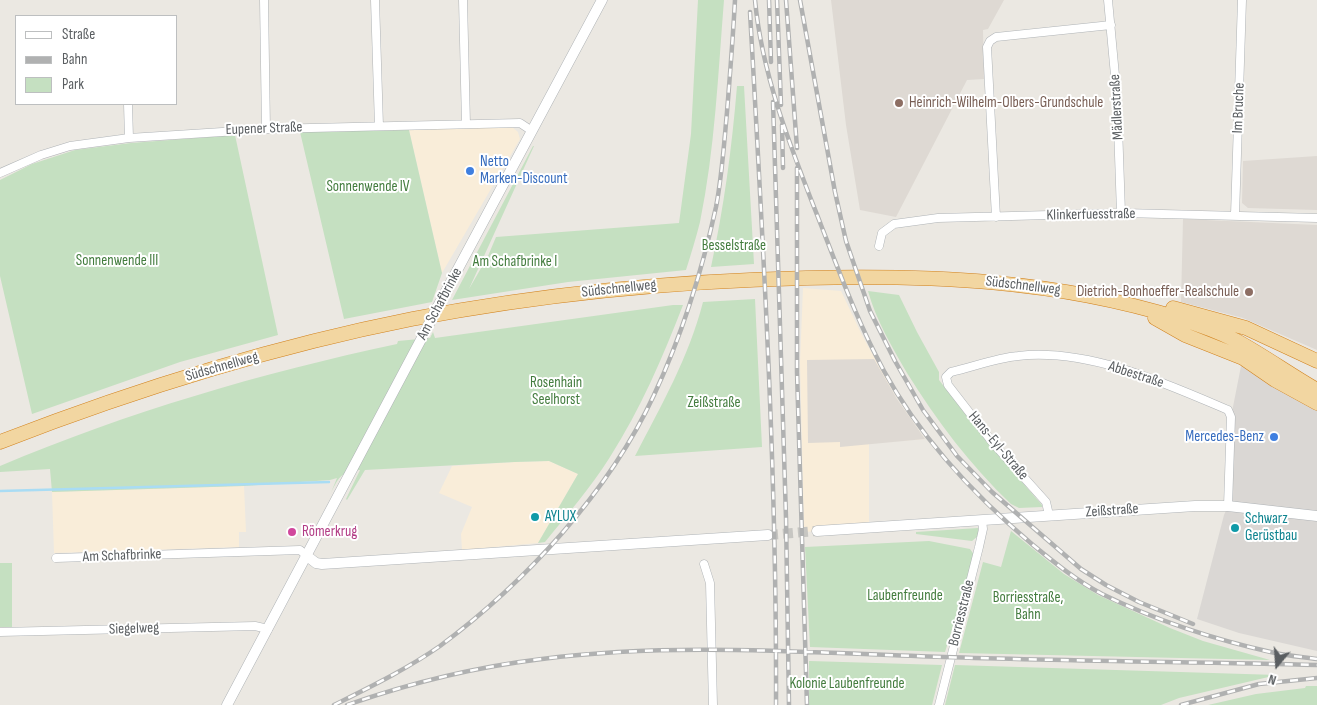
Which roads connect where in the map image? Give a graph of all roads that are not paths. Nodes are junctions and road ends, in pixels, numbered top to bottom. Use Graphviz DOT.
graph roads {
  1 [pos="264,0"];
  2 [pos="375,0"];
  3 [pos="463,0"];
  4 [pos="602,0"];
  5 [pos="1108,0"];
  6 [pos="1242,0"];
  7 [pos="1111,24"];
  8 [pos="128,105"];
  9 [pos="466,124"];
  10 [pos="378,126"];
  11 [pos="266,129"];
  12 [pos="532,131"];
  13 [pos="129,138"];
  14 [pos="0,173"];
  15 [pos="1122,214"];
  16 [pos="1235,215"];
  17 [pos="996,216"];
  18 [pos="1317,218"];
  19 [pos="879,246"];
  20 [pos="1089,294"];
  21 [pos="1154,318"];
  22 [pos="1246,349"];
  23 [pos="1317,361"];
  24 [pos="946,377"];
  25 [pos="1317,390"];
  26 [pos="1317,394"];
  27 [pos="1317,403"];
  28 [pos="0,442"];
  29 [pos="0,451"];
  30 [pos="1228,506"];
  31 [pos="1050,515"];
  32 [pos="1317,516"];
  33 [pos="982,520"];
  34 [pos="817,531"];
  35 [pos="768,535"];
  36 [pos="307,556"];
  37 [pos="56,558"];
  38 [pos="704,564"];
  39 [pos="268,629"];
  40 [pos="0,632"];
  41 [pos="227,705"];
  42 [pos="714,705"];
  43 [pos="939,705"];
  1 -- 11 [label="street"];
  2 -- 10 [label="street"];
  3 -- 9 [label="street"];
  4 -- 12 [label="street, Am Schafbrinke"];
  5 -- 7 [label="street, Mädlerstraße"];
  6 -- 16 [label="street, Im Bruche"];
  7 -- 15 [label="street, Mädlerstraße"];
  7 -- 17 [label="street"];
  8 -- 13 [label="street"];
  9 -- 10 [label="street, Eupener Straße"];
  9 -- 12 [label="street, Eupener Straße"];
  10 -- 11 [label="street, Eupener Straße"];
  11 -- 13 [label="street, Eupener Straße"];
  12 -- 36 [label="street, Am Schafbrinke, bridge"];
  13 -- 14 [label="street, Eupener Straße"];
  15 -- 16 [label="street, Klinkerfuesstraße"];
  15 -- 17 [label="street, Klinkerfuesstraße"];
  16 -- 18 [label="street, Klinkerfuesstraße"];
  17 -- 19 [label="street, Klinkerfuesstraße"];
  20 -- 22 [label="highway, Südschnellweg"];
  20 -- 23 [label="highway"];
  20 -- 28 [label="highway, Südschnellweg"];
  21 -- 22 [label="highway, Südschnellweg"];
  21 -- 27 [label="highway"];
  21 -- 29 [label="highway, Südschnellweg"];
  22 -- 25 [label="highway"];
  22 -- 26 [label="highway"];
  24 -- 30 [label="street, Abbestraße"];
  24 -- 31 [label="street, Hans-Eyl-Straße"];
  30 -- 31 [label="street, Zeißstraße"];
  30 -- 32 [label="street, Zeißstraße"];
  31 -- 33 [label="street, Zeißstraße"];
  33 -- 34 [label="street, Zeißstraße"];
  33 -- 43 [label="street, Borriesstraße"];
  35 -- 36 [label="street"];
  36 -- 37 [label="street, Am Schafbrinke"];
  36 -- 39 [label="street, Am Schafbrinke"];
  38 -- 42 [label="street"];
  39 -- 40 [label="street, Siegelweg"];
  39 -- 41 [label="street, Am Schafbrinke"];
}
